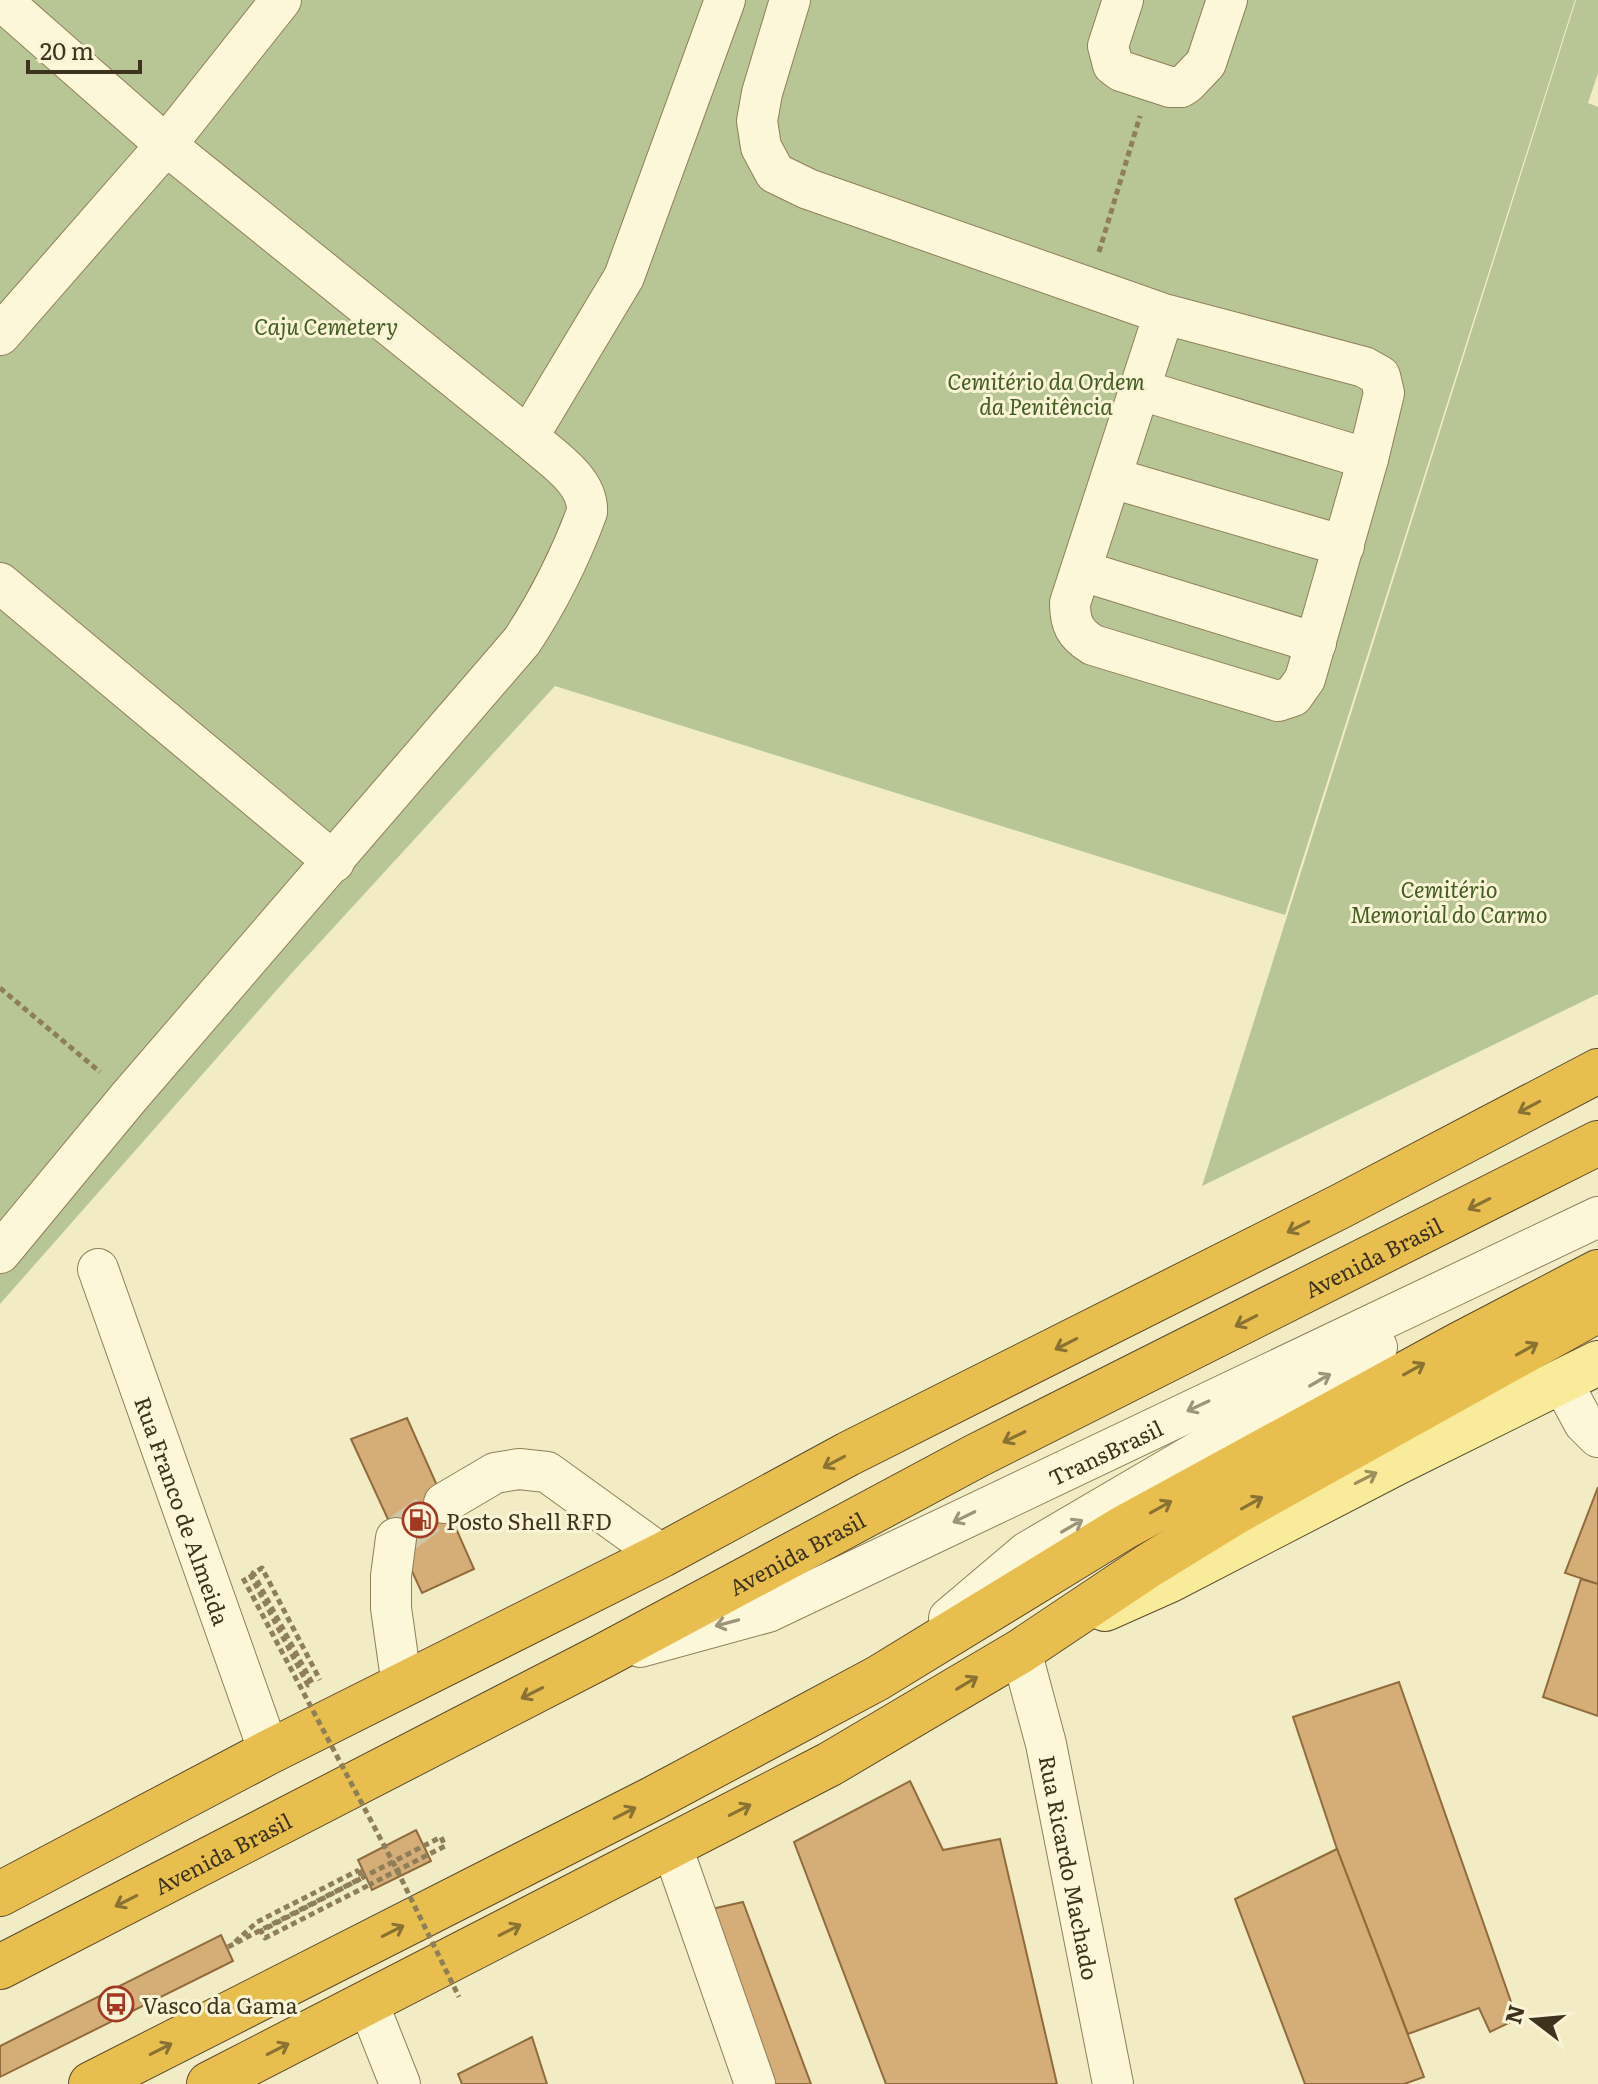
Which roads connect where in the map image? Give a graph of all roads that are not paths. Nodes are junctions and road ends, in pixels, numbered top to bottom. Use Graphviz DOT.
graph roads {
  1 [pos="1,0"];
  2 [pos="281,0"];
  3 [pos="725,0"];
  4 [pos="790,0"];
  5 [pos="1123,0"];
  6 [pos="1227,0"];
  7 [pos="166,145"];
  8 [pos="1164,314"];
  9 [pos="0,335"];
  10 [pos="1141,390"];
  11 [pos="528,437"];
  12 [pos="1368,459"];
  13 [pos="1112,478"];
  14 [pos="1344,546"];
  15 [pos="1082,571"];
  16 [pos="0,583"];
  17 [pos="1316,643"];
  18 [pos="334,862"];
  19 [pos="1598,1071"];
  20 [pos="1598,1143"];
  21 [pos="1598,1217"];
  22 [pos="0,1253"];
  23 [pos="98,1269"];
  24 [pos="1598,1272"];
  25 [pos="1598,1310"];
  26 [pos="1580,1372"];
  27 [pos="1598,1437"];
  28 [pos="444,1503"];
  29 [pos="396,1538"];
  30 [pos="662,1555"];
  31 [pos="1033,1643"];
  32 [pos="601,1657"];
  33 [pos="878,1678"];
  34 [pos="402,1686"];
  35 [pos="269,1752"];
  36 [pos="671,1844"];
  37 [pos="0,1894"];
  38 [pos="43,1943"];
  39 [pos="0,1959"];
  40 [pos="0,1967"];
  41 [pos="368,2003"];
  42 [pos="91,2084"];
  43 [pos="209,2084"];
  44 [pos="400,2084"];
  45 [pos="755,2084"];
  46 [pos="1113,2084"];
  1 -- 7 [label="street"];
  2 -- 7 [label="street"];
  3 -- 11 [label="street"];
  4 -- 8 [label="street"];
  5 -- 6 [label="street"];
  7 -- 9 [label="street"];
  7 -- 11 [label="street"];
  8 -- 10 [label="street"];
  8 -- 12 [label="street"];
  10 -- 12 [label="street"];
  10 -- 13 [label="street"];
  11 -- 18 [label="street"];
  12 -- 14 [label="street"];
  13 -- 14 [label="street"];
  13 -- 15 [label="street"];
  14 -- 17 [label="street"];
  15 -- 17 [label="street"];
  15 -- 17 [label="street"];
  16 -- 18 [label="street"];
  18 -- 22 [label="street"];
  19 -- 30 [label="highway, one-way"];
  20 -- 32 [label="highway, Avenida Brasil, one-way"];
  21 -- 32 [label="street, TransBrasil, one-way"];
  33 -- 21 [label="street, TransBrasil, one-way"];
  23 -- 35 [label="street, Rua Franco de Almeida"];
  33 -- 24 [label="highway, one-way"];
  31 -- 25 [label="highway, one-way"];
  26 -- 27 [label="street"];
  31 -- 26 [label="main road, one-way"];
  28 -- 30 [label="street"];
  29 -- 34 [label="street"];
  30 -- 34 [label="highway"];
  36 -- 31 [label="highway, one-way"];
  31 -- 46 [label="street, Rua Ricardo Machado"];
  32 -- 38 [label="highway, Avenida Brasil, one-way"];
  42 -- 33 [label="highway, one-way"];
  34 -- 35 [label="highway"];
  35 -- 37 [label="highway"];
  41 -- 36 [label="highway, one-way"];
  36 -- 45 [label="street"];
  38 -- 39 [label="highway"];
  38 -- 40 [label="highway, Avenida Brasil"];
  43 -- 41 [label="highway, one-way"];
  41 -- 44 [label="street"];
}
